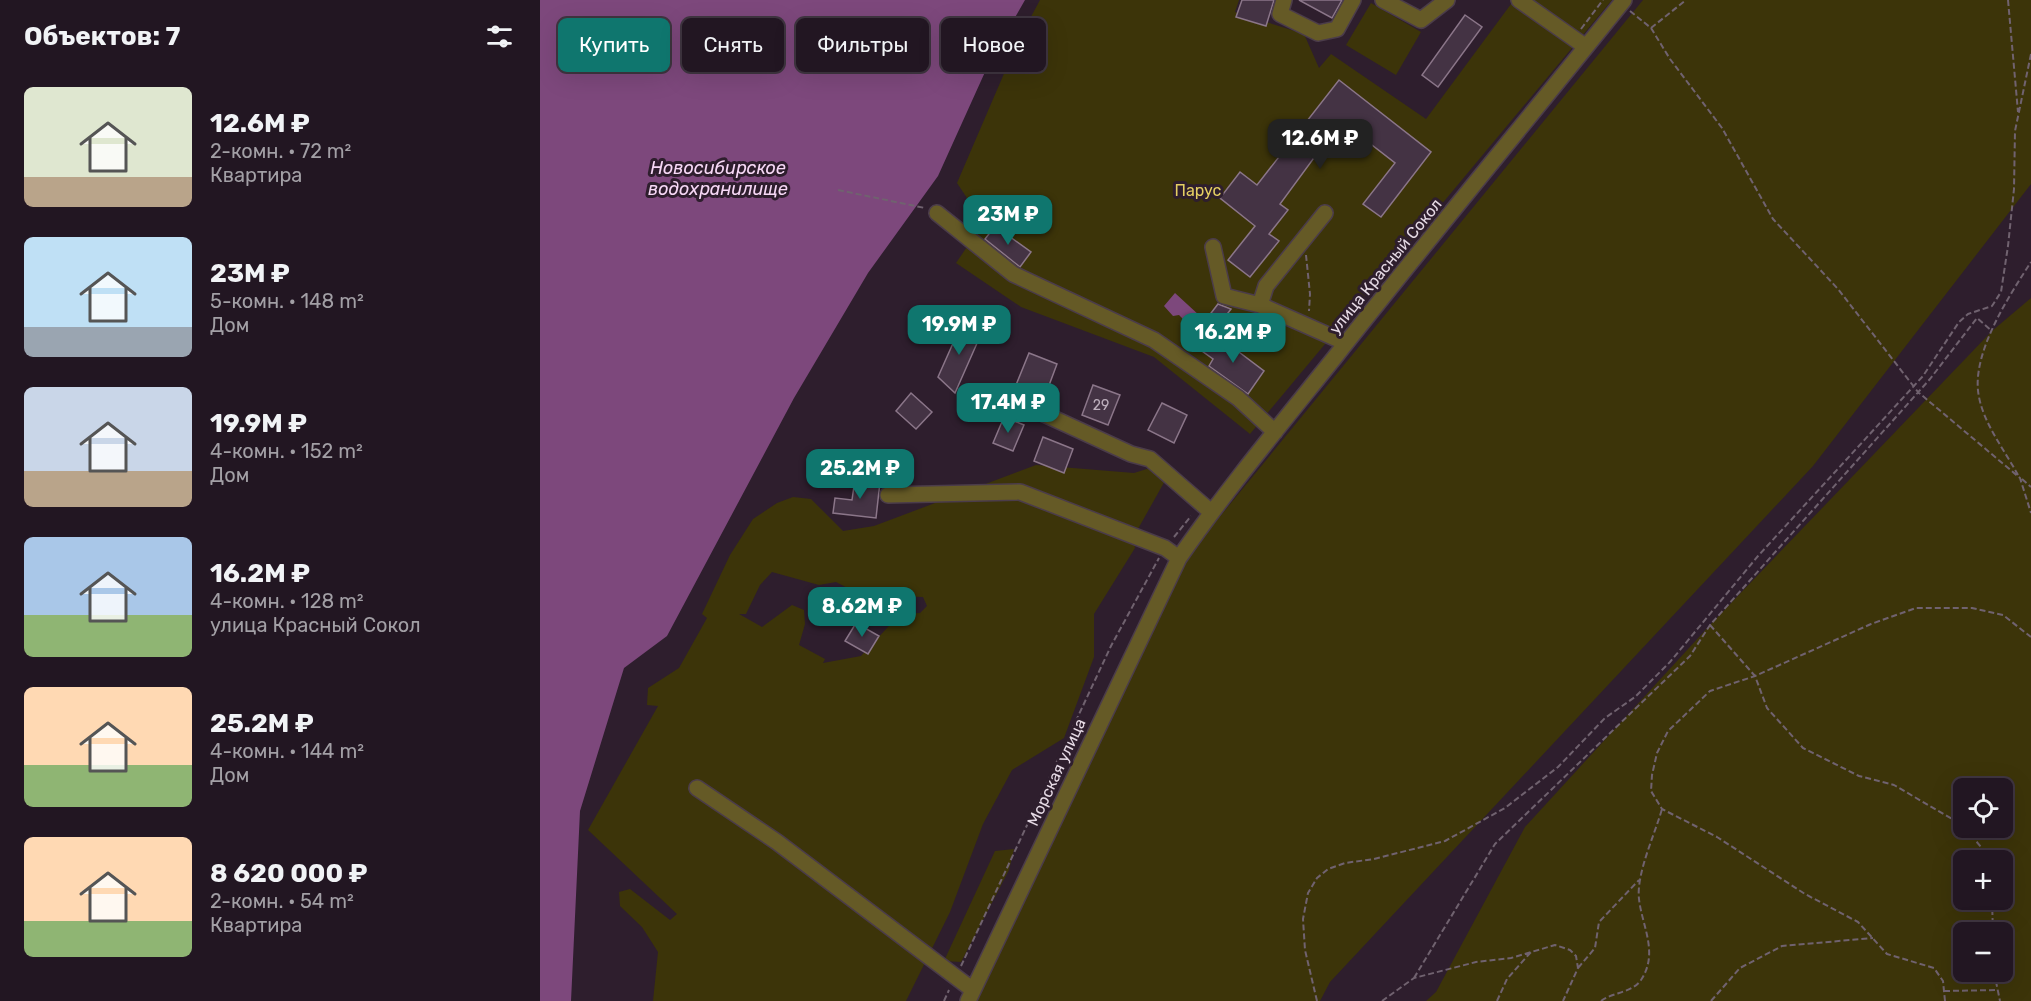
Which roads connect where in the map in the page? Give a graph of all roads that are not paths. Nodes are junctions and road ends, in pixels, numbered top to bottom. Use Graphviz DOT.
graph roads {
  1 [pos="1284,0"];
  2 [pos="1353,0"];
  3 [pos="1383,0"];
  4 [pos="1447,0"];
  5 [pos="1519,0"];
  6 [pos="1622,2"];
  7 [pos="1586,47"];
  8 [pos="932,211"];
  9 [pos="1325,213"];
  10 [pos="1213,247"];
  11 [pos="1260,305"];
  12 [pos="1346,343"];
  13 [pos="980,392"];
  14 [pos="1275,432"];
  15 [pos="888,495"];
  16 [pos="1211,512"];
  17 [pos="1179,558"];
  18 [pos="697,788"];
  19 [pos="971,995"];
  1 -- 2 [label="street"];
  3 -- 4 [label="street"];
  5 -- 7 [label="street"];
  6 -- 7 [label="street, улица Красный Сокол"];
  7 -- 12 [label="street, улица Красный Сокол"];
  8 -- 14 [label="street"];
  9 -- 11 [label="street"];
  10 -- 11 [label="street"];
  11 -- 12 [label="street"];
  12 -- 14 [label="street, улица Красный Сокол"];
  13 -- 16 [label="street"];
  14 -- 16 [label="street, улица Красный Сокол"];
  15 -- 17 [label="street"];
  16 -- 17 [label="street, улица Красный Сокол"];
  17 -- 19 [label="street, Морская улица"];
  18 -- 19 [label="street"];
}
